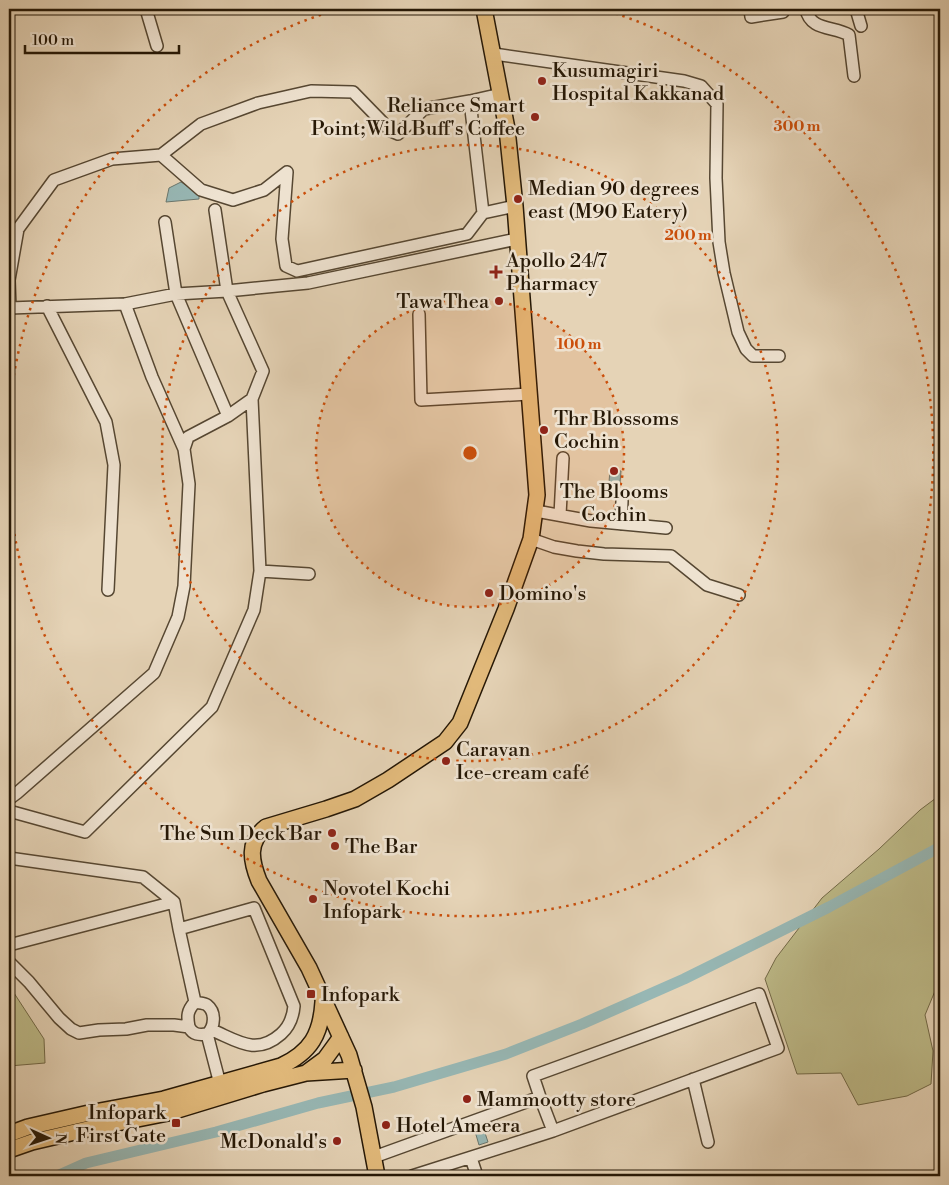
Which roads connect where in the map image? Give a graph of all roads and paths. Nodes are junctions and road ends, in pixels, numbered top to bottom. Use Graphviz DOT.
graph roads {
  1 [pos="146,9"];
  2 [pos="484,9"];
  3 [pos="750,9"];
  4 [pos="806,9"];
  5 [pos="856,9"];
  6 [pos="783,12"];
  7 [pos="861,26"];
  8 [pos="157,46"];
  9 [pos="494,54"];
  10 [pos="854,76"];
  11 [pos="501,94"];
  12 [pos="470,101"];
  13 [pos="161,155"];
  14 [pos="515,206"];
  15 [pos="215,210"];
  16 [pos="483,213"];
  17 [pos="165,222"];
  18 [pos="518,239"];
  19 [pos="227,291"];
  20 [pos="176,294"];
  21 [pos="125,304"];
  22 [pos="47,306"];
  23 [pos="9,307"];
  24 [pos="419,314"];
  25 [pos="778,356"];
  26 [pos="529,394"];
  27 [pos="252,398"];
  28 [pos="228,416"];
  29 [pos="184,449"];
  30 [pos="563,458"];
  31 [pos="622,500"];
  32 [pos="536,511"];
  33 [pos="560,515"];
  34 [pos="621,524"];
  35 [pos="666,528"];
  36 [pos="531,539"];
  37 [pos="260,571"];
  38 [pos="309,574"];
  39 [pos="108,590"];
  40 [pos="739,595"];
  41 [pos="9,799"];
  42 [pos="9,811"];
  43 [pos="9,858"];
  44 [pos="174,902"];
  45 [pos="179,929"];
  46 [pos="9,945"];
  47 [pos="9,962"];
  48 [pos="323,1001"];
  49 [pos="195,1002"];
  50 [pos="189,1027"];
  51 [pos="209,1032"];
  52 [pos="341,1036"];
  53 [pos="306,1073"];
  54 [pos="355,1073"];
  55 [pos="693,1079"];
  56 [pos="220,1084"];
  57 [pos="540,1097"];
  58 [pos="115,1116"];
  59 [pos="552,1131"];
  60 [pos="9,1134"];
  61 [pos="708,1142"];
  62 [pos="9,1150"];
  63 [pos="374,1157"];
  64 [pos="471,1158"];
  65 [pos="377,1176"];
  66 [pos="412,1176"];
  67 [pos="477,1176"];
  1 -- 8 [label="street"];
  2 -- 9 [label="main road"];
  3 -- 6 [label="street"];
  4 -- 10 [label="street"];
  5 -- 7 [label="street"];
  9 -- 11 [label="main road"];
  9 -- 25 [label="street"];
  11 -- 12 [label="street"];
  11 -- 14 [label="main road"];
  12 -- 13 [label="street"];
  12 -- 16 [label="street"];
  13 -- 16 [label="street"];
  13 -- 23 [label="street"];
  14 -- 16 [label="street"];
  14 -- 18 [label="main road"];
  15 -- 19 [label="street"];
  17 -- 20 [label="street"];
  18 -- 19 [label="street"];
  18 -- 26 [label="main road"];
  19 -- 20 [label="street"];
  19 -- 27 [label="street"];
  20 -- 21 [label="street"];
  20 -- 28 [label="street"];
  21 -- 22 [label="street"];
  21 -- 29 [label="street"];
  22 -- 23 [label="street"];
  22 -- 39 [label="street"];
  24 -- 26 [label="street"];
  26 -- 32 [label="main road"];
  27 -- 28 [label="street"];
  27 -- 37 [label="street"];
  28 -- 29 [label="street"];
  29 -- 41 [label="street"];
  30 -- 33 [label="street"];
  31 -- 34 [label="street"];
  32 -- 33 [label="street"];
  32 -- 36 [label="main road"];
  33 -- 34 [label="street"];
  34 -- 35 [label="street"];
  36 -- 40 [label="street"];
  36 -- 48 [label="main road"];
  37 -- 38 [label="street"];
  37 -- 42 [label="street"];
  43 -- 44 [label="street"];
  44 -- 45 [label="street"];
  44 -- 46 [label="street"];
  45 -- 49 [label="street"];
  45 -- 51 [label="street"];
  47 -- 50 [label="street"];
  48 -- 52 [label="main road"];
  48 -- 56 [label="main road"];
  49 -- 50 [label="street"];
  49 -- 51 [label="street"];
  50 -- 51 [label="street"];
  51 -- 56 [label="street"];
  52 -- 53 [label="main road"];
  52 -- 54 [label="main road"];
  53 -- 54 [label="main road"];
  53 -- 58 [label="main road"];
  54 -- 63 [label="main road"];
  55 -- 57 [label="street"];
  55 -- 59 [label="street"];
  55 -- 61 [label="street"];
  56 -- 58 [label="main road"];
  57 -- 59 [label="street"];
  57 -- 63 [label="street"];
  58 -- 60 [label="main road"];
  58 -- 62 [label="main road"];
  59 -- 64 [label="street"];
  63 -- 65 [label="main road"];
  64 -- 66 [label="street"];
  64 -- 67 [label="street"];
}
